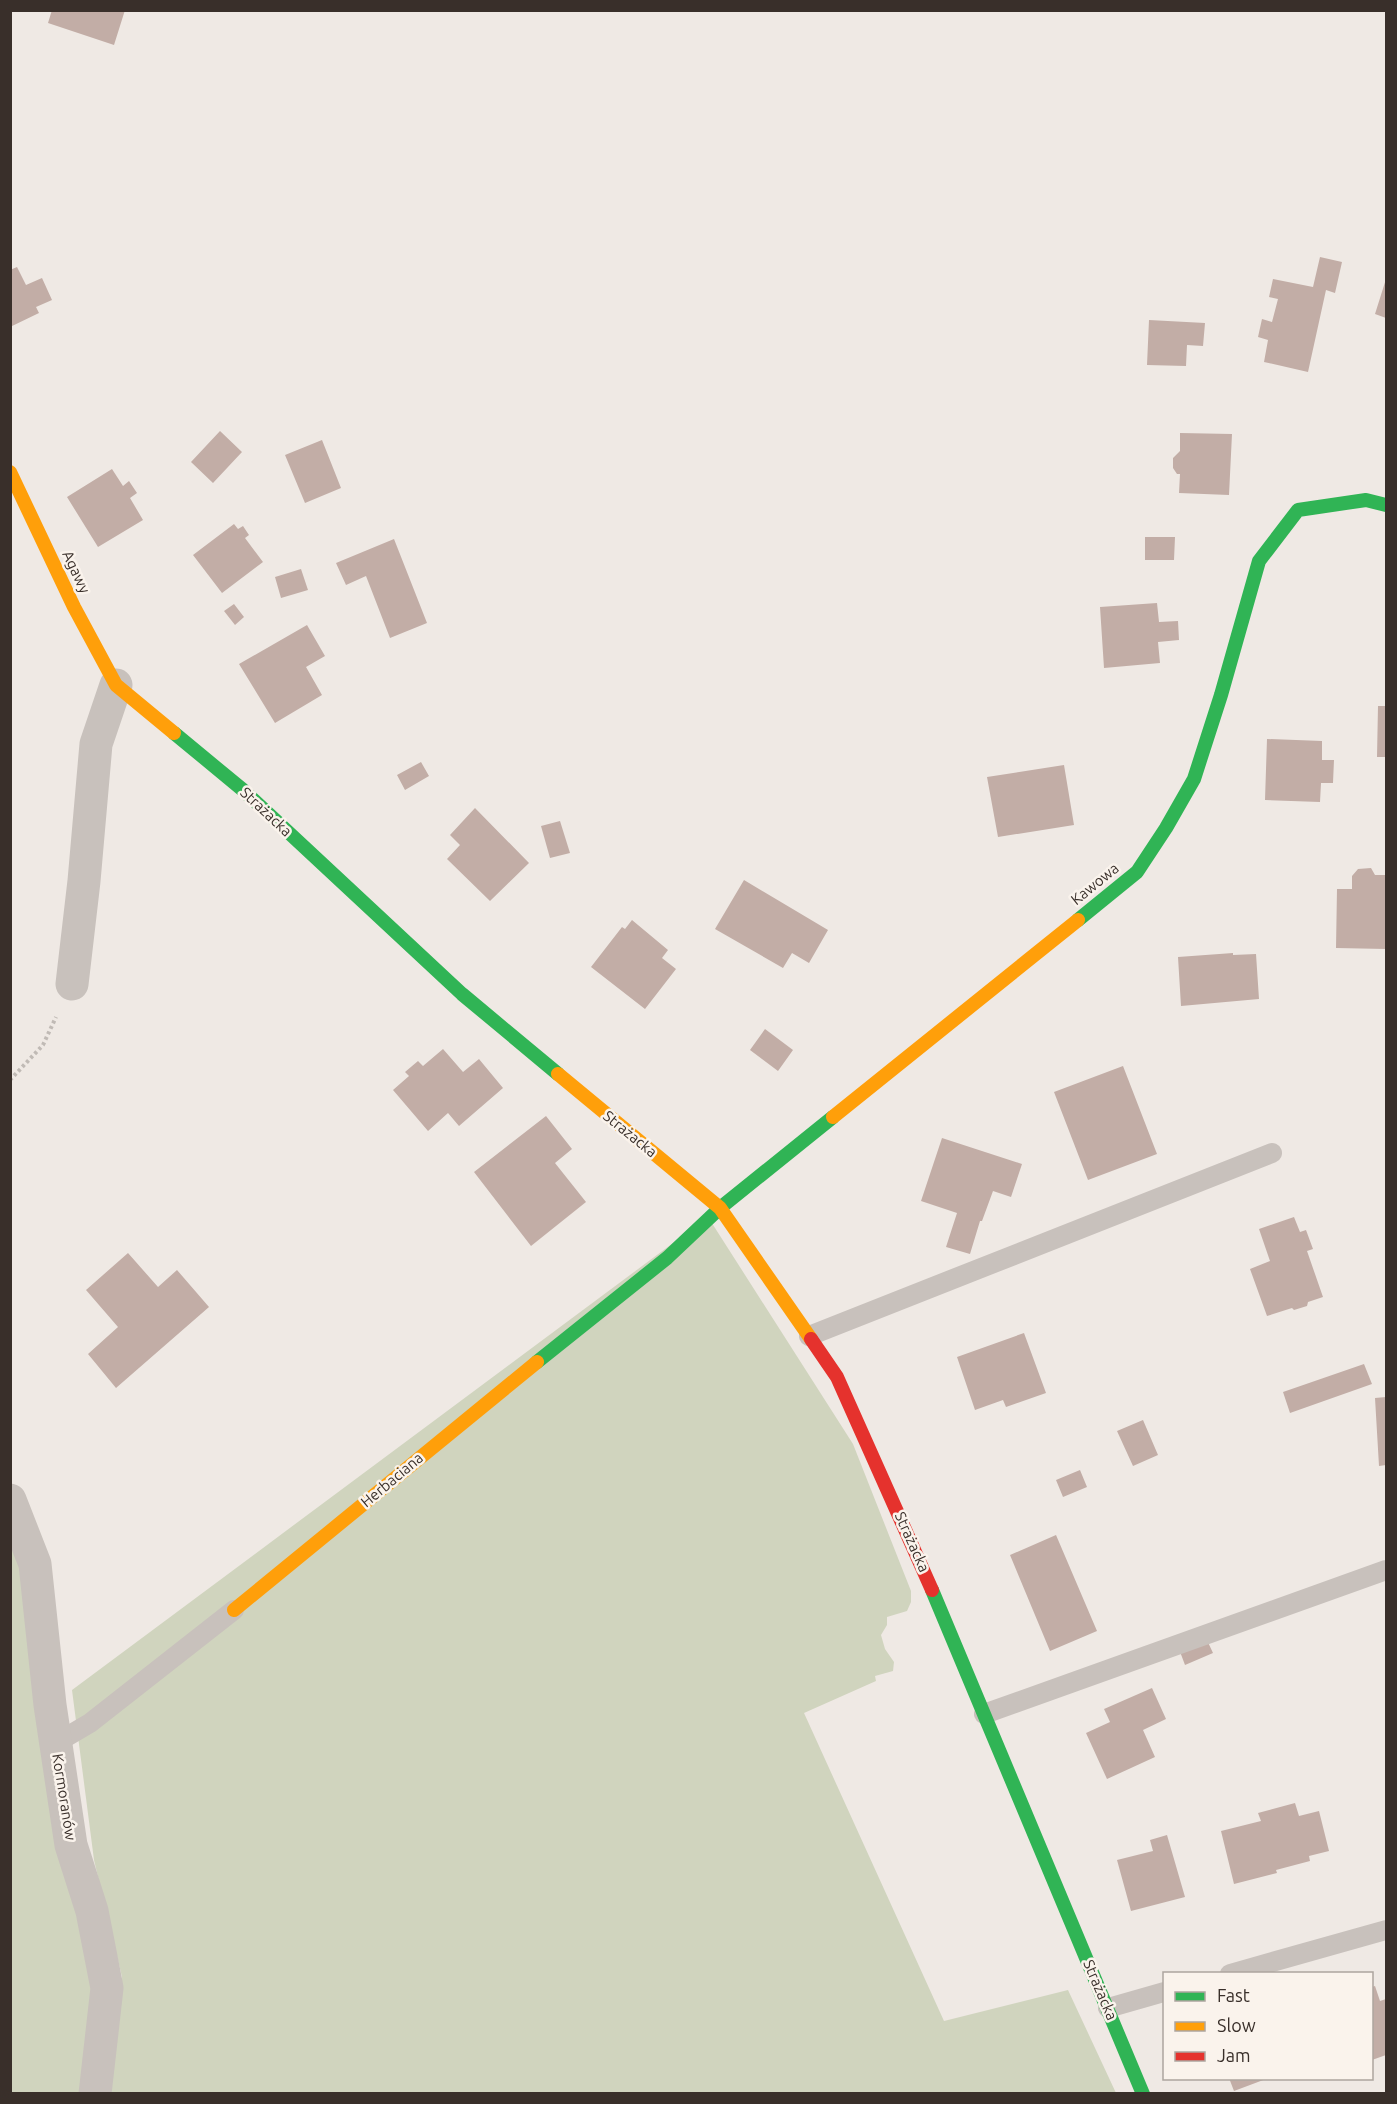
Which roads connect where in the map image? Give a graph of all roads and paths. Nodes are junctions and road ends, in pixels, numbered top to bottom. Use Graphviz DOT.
graph roads {
  1 [pos="10,472"];
  2 [pos="1386,505"];
  3 [pos="116,685"];
  4 [pos="72,984"];
  5 [pos="10,1080"];
  6 [pos="1272,1153"];
  7 [pos="720,1208"];
  8 [pos="809,1336"];
  9 [pos="10,1500"];
  10 [pos="1386,1570"];
  11 [pos="234,1610"];
  12 [pos="984,1714"];
  13 [pos="56,1743"];
  14 [pos="1386,1930"];
  15 [pos="1237,1972"];
  16 [pos="1163,1992"];
  17 [pos="1108,2008"];
  18 [pos="95,2094"];
  19 [pos="1143,2094"];
  1 -- 3 [label="street, Agawy"];
  2 -- 7 [label="street, Kawowa"];
  3 -- 4 [label="street"];
  3 -- 7 [label="street, Strażacka"];
  4 -- 5 [label="path"];
  6 -- 8 [label="lane"];
  7 -- 8 [label="street, Strażacka"];
  7 -- 11 [label="street, Herbaciana"];
  8 -- 12 [label="street, Strażacka"];
  9 -- 13 [label="street, Kormoranów"];
  10 -- 12 [label="lane"];
  11 -- 13 [label="lane, Herbaciana"];
  12 -- 17 [label="street, Strażacka"];
  13 -- 18 [label="street, Kormoranów"];
  14 -- 15 [label="lane"];
  16 -- 17 [label="lane"];
  17 -- 19 [label="street, Strażacka"];
}
